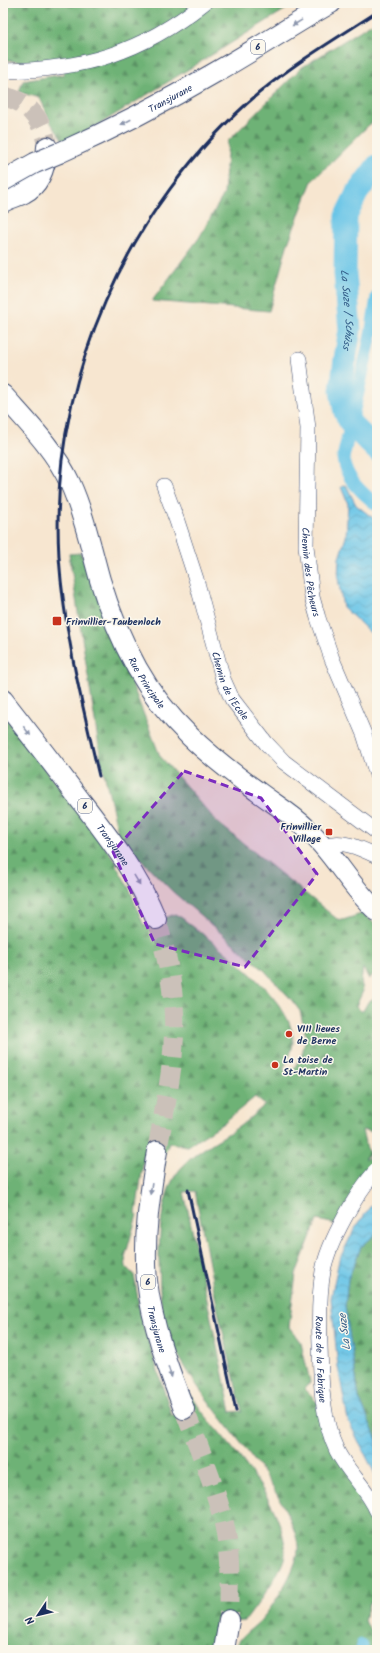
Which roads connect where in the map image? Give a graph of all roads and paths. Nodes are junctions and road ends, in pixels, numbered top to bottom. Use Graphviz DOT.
graph roads {
  1 [pos="204,3"];
  2 [pos="331,3"];
  3 [pos="3,71"];
  4 [pos="5,194"];
  5 [pos="299,360"];
  6 [pos="3,395"];
  7 [pos="164,486"];
  8 [pos="3,700"];
  9 [pos="377,774"];
  10 [pos="377,832"];
  11 [pos="324,846"];
  12 [pos="377,856"];
  13 [pos="377,911"];
  14 [pos="156,919"];
  15 [pos="157,1151"];
  16 [pos="377,1170"];
  17 [pos="184,1409"];
  18 [pos="377,1512"];
  19 [pos="229,1620"];
  20 [pos="224,1650"];
  1 -- 3 [label="street"];
  2 -- 4 [label="main road, Transjurane / 6, one-way, bridge"];
  5 -- 9 [label="street, Chemin des Pêcheurs"];
  6 -- 11 [label="main road, Rue Principale"];
  7 -- 10 [label="street, Chemin de l'Ecole"];
  8 -- 14 [label="main road, Transjurane / 6, one-way"];
  11 -- 12 [label="street"];
  11 -- 13 [label="main road, Rue Principale"];
  15 -- 17 [label="main road, Transjurane / 6, one-way"];
  16 -- 18 [label="street, Route de la Fabrique"];
  19 -- 20 [label="main road"];
}
